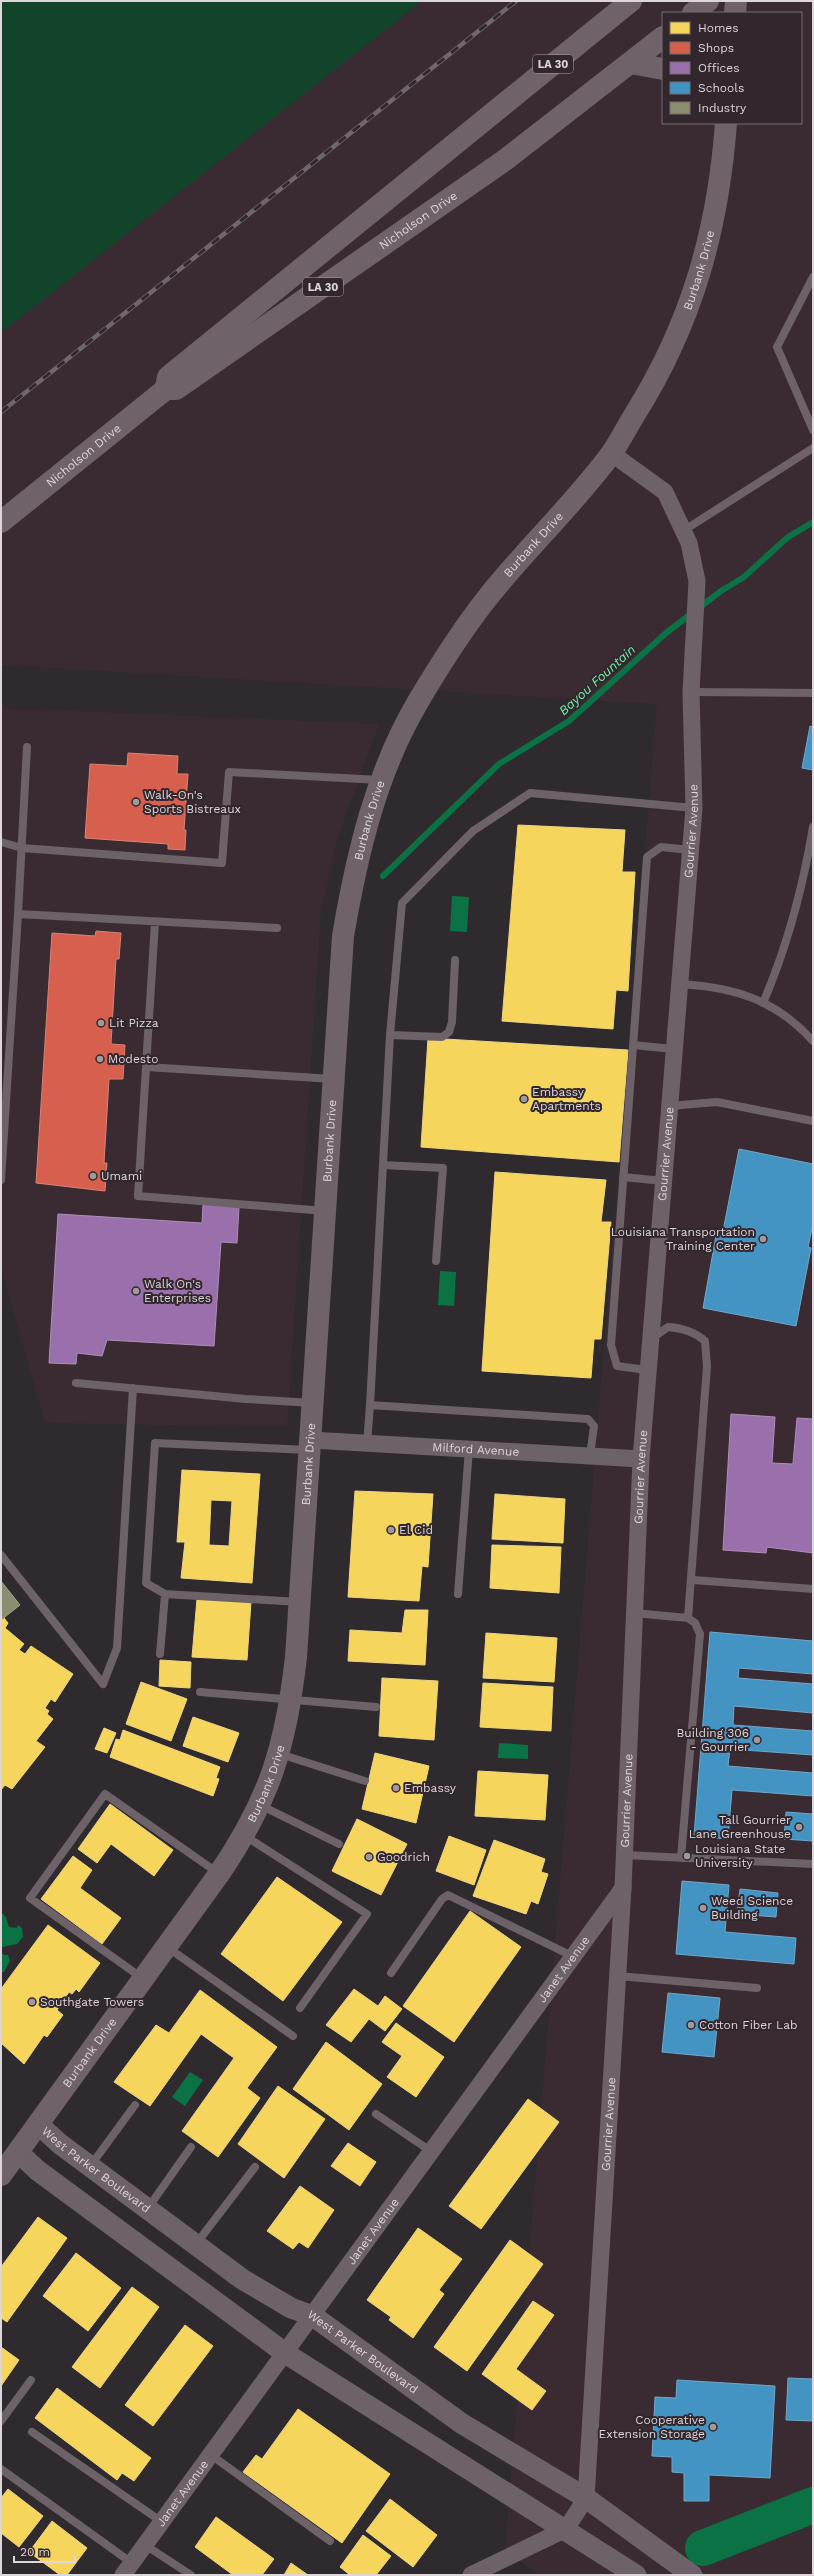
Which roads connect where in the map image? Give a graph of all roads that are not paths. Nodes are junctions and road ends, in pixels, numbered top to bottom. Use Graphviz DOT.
graph roads {
  1 [pos="630,1"];
  2 [pos="708,1"];
  3 [pos="736,1"];
  4 [pos="694,12"];
  5 [pos="735,12"];
  6 [pos="662,39"];
  7 [pos="631,63"];
  8 [pos="662,69"];
  9 [pos="726,124"];
  10 [pos="813,278"];
  11 [pos="166,389"];
  12 [pos="813,430"];
  13 [pos="813,448"];
  14 [pos="611,454"];
  15 [pos="1,522"];
  16 [pos="683,531"];
  17 [pos="692,684"];
  18 [pos="813,694"];
  19 [pos="27,747"];
  20 [pos="381,780"];
  21 [pos="694,808"];
  22 [pos="813,827"];
  23 [pos="1,842"];
  24 [pos="22,848"];
  25 [pos="690,850"];
  26 [pos="18,914"];
  27 [pos="155,922"];
  28 [pos="277,928"];
  29 [pos="455,960"];
  30 [pos="679,984"];
  31 [pos="763,1003"];
  32 [pos="390,1035"];
  33 [pos="813,1041"];
  34 [pos="633,1045"];
  35 [pos="673,1049"];
  36 [pos="147,1067"];
  37 [pos="334,1079"];
  38 [pos="669,1106"];
  39 [pos="813,1121"];
  40 [pos="383,1165"];
  41 [pos="623,1177"];
  42 [pos="1,1180"];
  43 [pos="663,1181"];
  44 [pos="325,1211"];
  45 [pos="436,1261"];
  46 [pos="649,1341"];
  47 [pos="647,1370"];
  48 [pos="76,1382"];
  49 [pos="133,1388"];
  50 [pos="314,1403"];
  51 [pos="370,1405"];
  52 [pos="367,1444"];
  53 [pos="311,1445"];
  54 [pos="469,1449"];
  55 [pos="590,1456"];
  56 [pos="641,1459"];
  57 [pos="1,1555"];
  58 [pos="693,1580"];
  59 [pos="813,1589"];
  60 [pos="165,1594"];
  61 [pos="458,1594"];
  62 [pos="299,1602"];
  63 [pos="634,1613"];
  64 [pos="688,1618"];
  65 [pos="160,1654"];
  66 [pos="200,1692"];
  67 [pos="291,1700"];
  68 [pos="376,1707"];
  69 [pos="279,1754"];
  70 [pos="365,1781"];
  71 [pos="260,1806"];
  72 [pos="245,1836"];
  73 [pos="339,1844"];
  74 [pos="625,1855"];
  75 [pos="681,1858"];
  76 [pos="813,1864"];
  77 [pos="219,1874"];
  78 [pos="623,1888"];
  79 [pos="166,1946"];
  80 [pos="574,1957"];
  81 [pos="391,1973"];
  82 [pos="618,1976"];
  83 [pos="143,1979"];
  84 [pos="757,1988"];
  85 [pos="300,2008"];
  86 [pos="293,2036"];
  87 [pos="135,2105"];
  88 [pos="376,2114"];
  89 [pos="38,2124"];
  90 [pos="191,2147"];
  91 [pos="18,2152"];
  92 [pos="432,2152"];
  93 [pos="90,2166"];
  94 [pos="255,2167"];
  95 [pos="1,2175"];
  96 [pos="147,2209"];
  97 [pos="196,2244"];
  98 [pos="313,2316"];
  99 [pos="285,2353"];
  100 [pos="31,2380"];
  101 [pos="1,2421"];
  102 [pos="32,2432"];
  103 [pos="211,2455"];
  104 [pos="1,2469"];
  105 [pos="586,2498"];
  106 [pos="162,2522"];
  107 [pos="566,2529"];
  108 [pos="330,2541"];
  109 [pos="145,2545"];
  110 [pos="127,2569"];
  111 [pos="191,2575"];
  112 [pos="471,2575"];
  113 [pos="636,2575"];
  114 [pos="692,2575"];
  1 -- 11 [label="main road, Nicholson Drive / LA 30"];
  2 -- 4 [label="main road"];
  3 -- 5 [label="main road"];
  6 -- 7 [label="main road, Nicholson Drive / LA 30"];
  7 -- 8 [label="main road"];
  7 -- 11 [label="main road, Nicholson Drive / LA 30"];
  9 -- 14 [label="main road, Burbank Drive"];
  10 -- 12 [label="lane"];
  11 -- 15 [label="main road, Nicholson Drive / LA 30"];
  13 -- 16 [label="lane"];
  14 -- 16 [label="street, Gourrier Avenue"];
  14 -- 20 [label="main road, Burbank Drive"];
  16 -- 17 [label="street, Gourrier Avenue"];
  17 -- 18 [label="lane"];
  17 -- 21 [label="street, Gourrier Avenue"];
  19 -- 24 [label="lane"];
  20 -- 24 [label="lane"];
  20 -- 37 [label="main road, Burbank Drive"];
  21 -- 25 [label="street, Gourrier Avenue"];
  21 -- 32 [label="lane"];
  22 -- 31 [label="lane"];
  23 -- 24 [label="lane"];
  24 -- 26 [label="lane"];
  25 -- 30 [label="street, Gourrier Avenue"];
  25 -- 34 [label="lane"];
  26 -- 27 [label="lane"];
  26 -- 42 [label="lane"];
  27 -- 28 [label="lane"];
  27 -- 36 [label="lane"];
  29 -- 32 [label="lane"];
  30 -- 31 [label="lane"];
  30 -- 35 [label="street, Gourrier Avenue"];
  31 -- 33 [label="lane"];
  32 -- 40 [label="lane"];
  34 -- 35 [label="lane"];
  34 -- 41 [label="lane"];
  35 -- 38 [label="street, Gourrier Avenue"];
  36 -- 37 [label="lane"];
  36 -- 44 [label="lane"];
  37 -- 44 [label="main road, Burbank Drive"];
  38 -- 39 [label="lane"];
  38 -- 43 [label="street, Gourrier Avenue"];
  40 -- 45 [label="lane"];
  40 -- 51 [label="lane"];
  41 -- 43 [label="lane"];
  41 -- 47 [label="lane"];
  43 -- 46 [label="street, Gourrier Avenue"];
  44 -- 50 [label="main road, Burbank Drive"];
  46 -- 47 [label="street, Gourrier Avenue"];
  46 -- 58 [label="lane"];
  47 -- 56 [label="street, Gourrier Avenue"];
  48 -- 49 [label="lane"];
  49 -- 50 [label="lane"];
  49 -- 57 [label="lane"];
  50 -- 53 [label="main road, Burbank Drive"];
  51 -- 52 [label="lane"];
  51 -- 55 [label="lane"];
  52 -- 53 [label="street, Milford Avenue"];
  52 -- 54 [label="street, Milford Avenue"];
  53 -- 60 [label="lane"];
  53 -- 62 [label="main road, Burbank Drive"];
  54 -- 55 [label="street, Milford Avenue"];
  54 -- 61 [label="lane"];
  55 -- 56 [label="street, Milford Avenue"];
  56 -- 63 [label="street, Gourrier Avenue"];
  58 -- 59 [label="lane"];
  58 -- 64 [label="lane"];
  60 -- 62 [label="lane"];
  60 -- 65 [label="lane"];
  62 -- 67 [label="main road, Burbank Drive"];
  63 -- 64 [label="lane"];
  63 -- 74 [label="street, Gourrier Avenue"];
  64 -- 75 [label="lane"];
  66 -- 67 [label="lane"];
  67 -- 68 [label="lane"];
  67 -- 69 [label="main road, Burbank Drive"];
  69 -- 70 [label="lane"];
  69 -- 71 [label="main road, Burbank Drive"];
  71 -- 72 [label="main road, Burbank Drive"];
  71 -- 73 [label="lane"];
  72 -- 77 [label="main road, Burbank Drive"];
  72 -- 85 [label="lane"];
  74 -- 75 [label="lane"];
  74 -- 78 [label="street, Gourrier Avenue"];
  75 -- 76 [label="lane"];
  77 -- 79 [label="main road, Burbank Drive"];
  77 -- 83 [label="lane"];
  78 -- 80 [label="street, Janet Avenue"];
  78 -- 82 [label="street, Gourrier Avenue"];
  79 -- 83 [label="main road, Burbank Drive"];
  79 -- 86 [label="lane"];
  80 -- 81 [label="lane"];
  80 -- 92 [label="street, Janet Avenue"];
  82 -- 84 [label="lane"];
  82 -- 105 [label="street, Gourrier Avenue"];
  83 -- 89 [label="main road, Burbank Drive"];
  87 -- 93 [label="lane"];
  88 -- 92 [label="lane"];
  89 -- 91 [label="main road, Burbank Drive"];
  89 -- 93 [label="street, West Parker Boulevard"];
  90 -- 96 [label="lane"];
  91 -- 95 [label="main road, Burbank Drive"];
  91 -- 99 [label="street"];
  92 -- 98 [label="street, Janet Avenue"];
  93 -- 96 [label="street, West Parker Boulevard"];
  94 -- 97 [label="lane"];
  96 -- 97 [label="street, West Parker Boulevard"];
  97 -- 98 [label="street, West Parker Boulevard"];
  98 -- 99 [label="street, Janet Avenue"];
  98 -- 105 [label="street, West Parker Boulevard"];
  99 -- 103 [label="street, Janet Avenue"];
  99 -- 107 [label="street"];
  100 -- 101 [label="lane"];
  102 -- 106 [label="lane"];
  103 -- 106 [label="street, Janet Avenue"];
  103 -- 108 [label="lane"];
  104 -- 110 [label="lane"];
  105 -- 107 [label="street, Gourrier Avenue"];
  105 -- 114 [label="street, West Parker Boulevard"];
  106 -- 109 [label="street, Janet Avenue"];
  107 -- 112 [label="street"];
  107 -- 113 [label="street"];
  109 -- 110 [label="street, Janet Avenue"];
  109 -- 111 [label="lane"];
}
